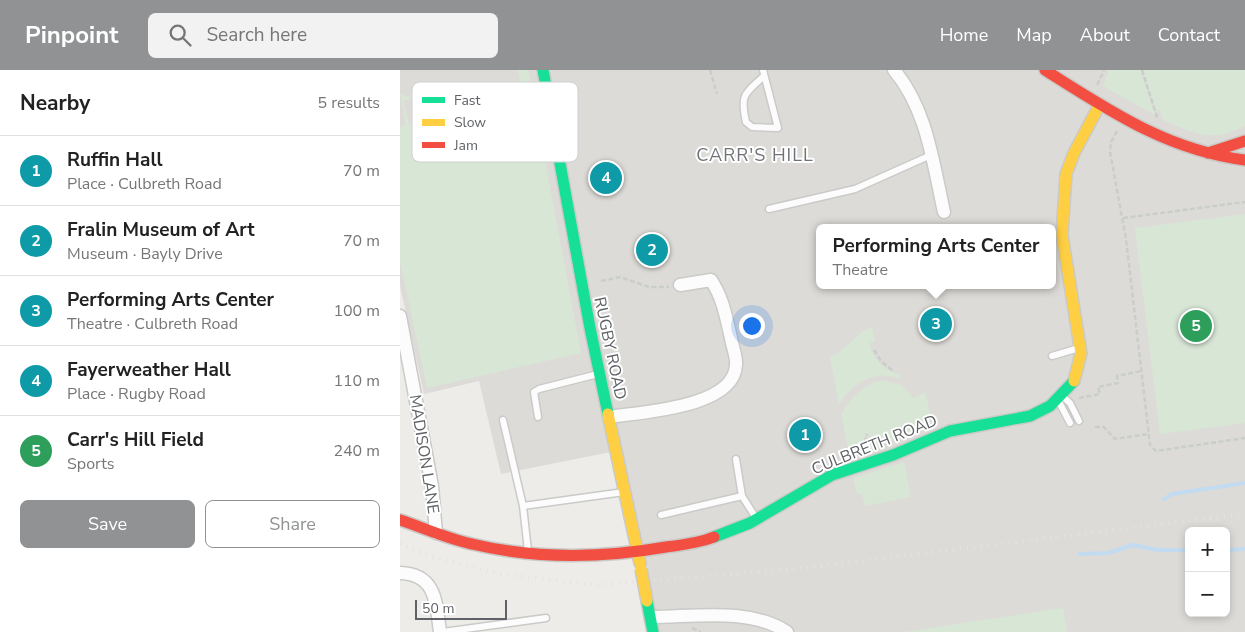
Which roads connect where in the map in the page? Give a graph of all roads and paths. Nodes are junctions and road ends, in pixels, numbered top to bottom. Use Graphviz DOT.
graph roads {
  1 [pos="710,70"];
  2 [pos="894,70"];
  3 [pos="1045,70"];
  4 [pos="1142,70"];
  5 [pos="763,73"];
  6 [pos="717,94"];
  7 [pos="1100,104"];
  8 [pos="1124,119"];
  9 [pos="1159,121"];
  10 [pos="1245,140"];
  11 [pos="1204,154"];
  12 [pos="931,155"];
  13 [pos="1245,160"];
  14 [pos="560,162"];
  15 [pos="1245,202"];
  16 [pos="769,209"];
  17 [pos="944,212"];
  18 [pos="1122,218"];
  19 [pos="602,281"];
  20 [pos="680,285"];
  21 [pos="400,316"];
  22 [pos="1080,347"];
  23 [pos="874,350"];
  24 [pos="1052,356"];
  25 [pos="893,370"];
  26 [pos="1141,371"];
  27 [pos="600,374"];
  28 [pos="1059,397"];
  29 [pos="1082,397"];
  30 [pos="538,417"];
  31 [pos="609,417"];
  32 [pos="503,420"];
  33 [pos="1080,421"];
  34 [pos="1070,423"];
  35 [pos="1095,427"];
  36 [pos="867,434"];
  37 [pos="1148,434"];
  38 [pos="1245,438"];
  39 [pos="865,454"];
  40 [pos="736,459"];
  41 [pos="625,491"];
  42 [pos="742,496"];
  43 [pos="522,506"];
  44 [pos="661,515"];
  45 [pos="756,519"];
  46 [pos="400,520"];
  47 [pos="436,533"];
  48 [pos="528,552"];
  49 [pos="638,552"];
  50 [pos="400,573"];
  51 [pos="651,617"];
  52 [pos="546,618"];
  53 [pos="441,629"];
  54 [pos="468,630"];
  55 [pos="653,632"];
  56 [pos="786,632"];
  1 -- 6 [label="path"];
  2 -- 12 [label="street"];
  3 -- 7 [label="street"];
  4 -- 9 [label="path"];
  5 -- 5 [label="lane"];
  7 -- 8 [label="street"];
  7 -- 22 [label="street, CULBRETH ROAD"];
  8 -- 11 [label="street"];
  8 -- 18 [label="path"];
  10 -- 11 [label="street"];
  11 -- 13 [label="street"];
  12 -- 16 [label="lane"];
  12 -- 17 [label="street"];
  14 -- 27 [label="street, RUGBY ROAD"];
  15 -- 18 [label="path"];
  18 -- 26 [label="path"];
  19 -- 20 [label="path"];
  20 -- 31 [label="street"];
  21 -- 47 [label="street, MADISON LANE"];
  22 -- 24 [label="lane"];
  22 -- 28 [label="street, CULBRETH ROAD"];
  23 -- 25 [label="path"];
  26 -- 29 [label="path"];
  26 -- 37 [label="path"];
  27 -- 30 [label="lane"];
  27 -- 31 [label="street, RUGBY ROAD"];
  28 -- 33 [label="lane"];
  28 -- 34 [label="lane"];
  28 -- 45 [label="street, CULBRETH ROAD"];
  31 -- 41 [label="street, RUGBY ROAD"];
  32 -- 43 [label="lane"];
  35 -- 37 [label="path"];
  36 -- 39 [label="path"];
  37 -- 38 [label="path"];
  40 -- 42 [label="lane"];
  41 -- 43 [label="lane"];
  41 -- 49 [label="street, RUGBY ROAD"];
  42 -- 44 [label="lane"];
  42 -- 45 [label="lane"];
  43 -- 48 [label="lane"];
  45 -- 49 [label="street, CULBRETH ROAD"];
  46 -- 47 [label="street, CULBRETH ROAD"];
  47 -- 48 [label="street, CULBRETH ROAD"];
  48 -- 49 [label="street, CULBRETH ROAD"];
  49 -- 51 [label="street, RUGBY ROAD, bridge"];
  50 -- 53 [label="street"];
  51 -- 55 [label="street, RUGBY ROAD"];
  51 -- 56 [label="street"];
  52 -- 54 [label="lane"];
  53 -- 54 [label="lane"];
}
